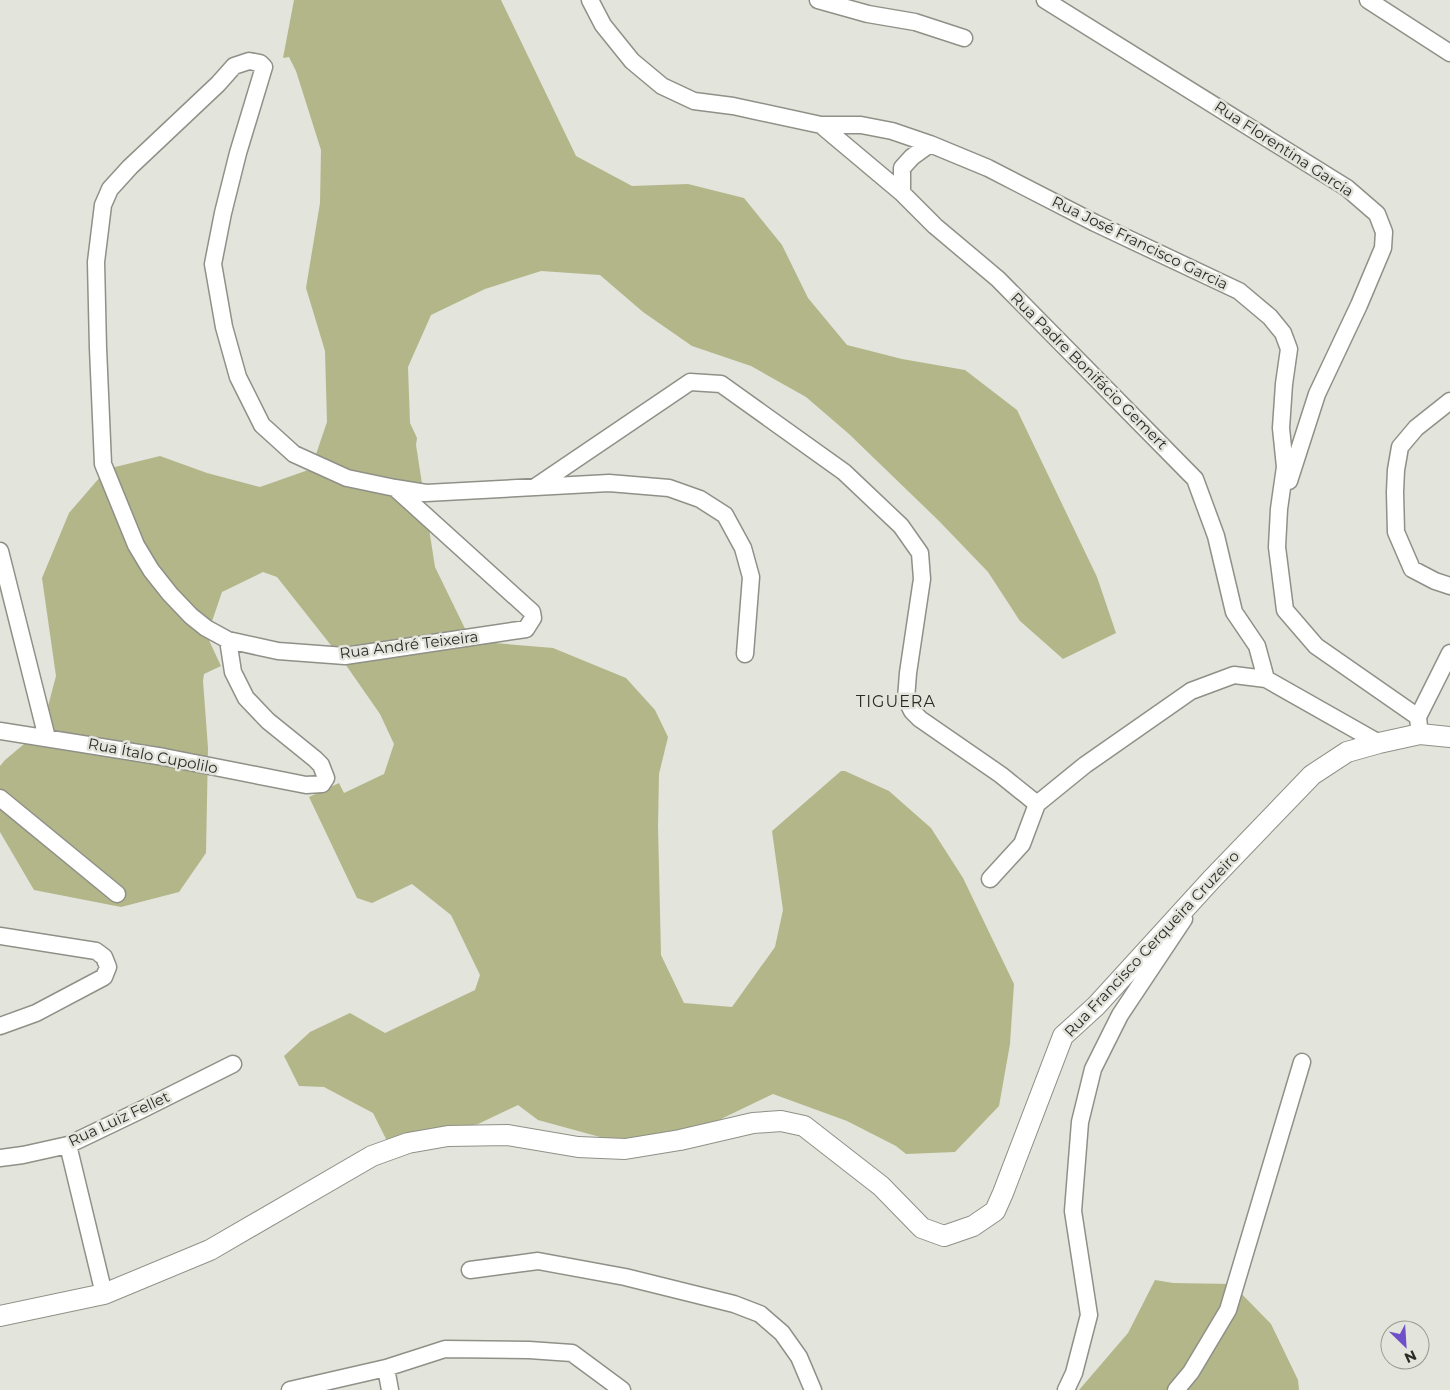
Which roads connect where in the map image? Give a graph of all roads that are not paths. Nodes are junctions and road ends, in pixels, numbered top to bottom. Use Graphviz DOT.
graph roads {
  1 [pos="590,0"];
  2 [pos="818,0"];
  3 [pos="1045,0"];
  4 [pos="1368,0"];
  5 [pos="964,38"];
  6 [pos="1450,53"];
  7 [pos="821,125"];
  8 [pos="930,144"];
  9 [pos="902,193"];
  10 [pos="1450,401"];
  11 [pos="395,488"];
  12 [pos="534,488"];
  13 [pos="1279,509"];
  14 [pos="0,551"];
  15 [pos="1450,586"];
  16 [pos="228,640"];
  17 [pos="1450,653"];
  18 [pos="744,654"];
  19 [pos="1266,679"];
  20 [pos="1419,726"];
  21 [pos="0,731"];
  22 [pos="1450,736"];
  23 [pos="47,738"];
  24 [pos="1379,742"];
  25 [pos="0,798"];
  26 [pos="1037,804"];
  27 [pos="990,879"];
  28 [pos="1211,880"];
  29 [pos="117,894"];
  30 [pos="0,936"];
  31 [pos="0,1026"];
  32 [pos="1302,1062"];
  33 [pos="233,1064"];
  34 [pos="68,1145"];
  35 [pos="0,1158"];
  36 [pos="470,1270"];
  37 [pos="104,1294"];
  38 [pos="0,1316"];
  39 [pos="386,1368"];
  40 [pos="290,1390"];
  41 [pos="390,1390"];
  42 [pos="622,1390"];
  43 [pos="812,1390"];
  44 [pos="1066,1390"];
  45 [pos="1176,1390"];
  1 -- 7 [label="street, Rua José Francisco Garcia"];
  2 -- 5 [label="street"];
  3 -- 13 [label="street, Rua Florentina Garcia"];
  4 -- 6 [label="street"];
  7 -- 8 [label="street, Rua José Francisco Garcia"];
  7 -- 9 [label="street, Rua Padre Bonifácio Gemert"];
  8 -- 9 [label="street"];
  8 -- 13 [label="street, Rua José Francisco Garcia"];
  9 -- 19 [label="street, Rua Padre Bonifácio Gemert"];
  10 -- 15 [label="street"];
  11 -- 12 [label="street"];
  11 -- 16 [label="street, Rua André Teixeira"];
  11 -- 16 [label="street"];
  12 -- 18 [label="street"];
  12 -- 26 [label="street"];
  13 -- 20 [label="street, Rua José Francisco Garcia"];
  14 -- 23 [label="street"];
  16 -- 23 [label="street, Rua Ítalo Cupolilo"];
  17 -- 20 [label="street"];
  19 -- 24 [label="street"];
  19 -- 26 [label="street"];
  20 -- 22 [label="main road, Rua Francisco Cerqueira Cruzeiro"];
  20 -- 24 [label="main road, Rua Francisco Cerqueira Cruzeiro"];
  21 -- 23 [label="street, Rua Ítalo Cupolilo"];
  24 -- 28 [label="main road, Rua Francisco Cerqueira Cruzeiro"];
  25 -- 29 [label="street"];
  26 -- 27 [label="street"];
  28 -- 37 [label="main road, Rua Francisco Cerqueira Cruzeiro"];
  28 -- 44 [label="street"];
  30 -- 31 [label="street"];
  32 -- 45 [label="street"];
  33 -- 34 [label="street, Rua Luiz Fellet"];
  34 -- 35 [label="street, Rua Luiz Fellet"];
  34 -- 37 [label="street"];
  36 -- 43 [label="street"];
  37 -- 38 [label="main road, Rua Francisco Cerqueira Cruzeiro"];
  39 -- 40 [label="street"];
  39 -- 41 [label="street"];
  39 -- 42 [label="street"];
}
